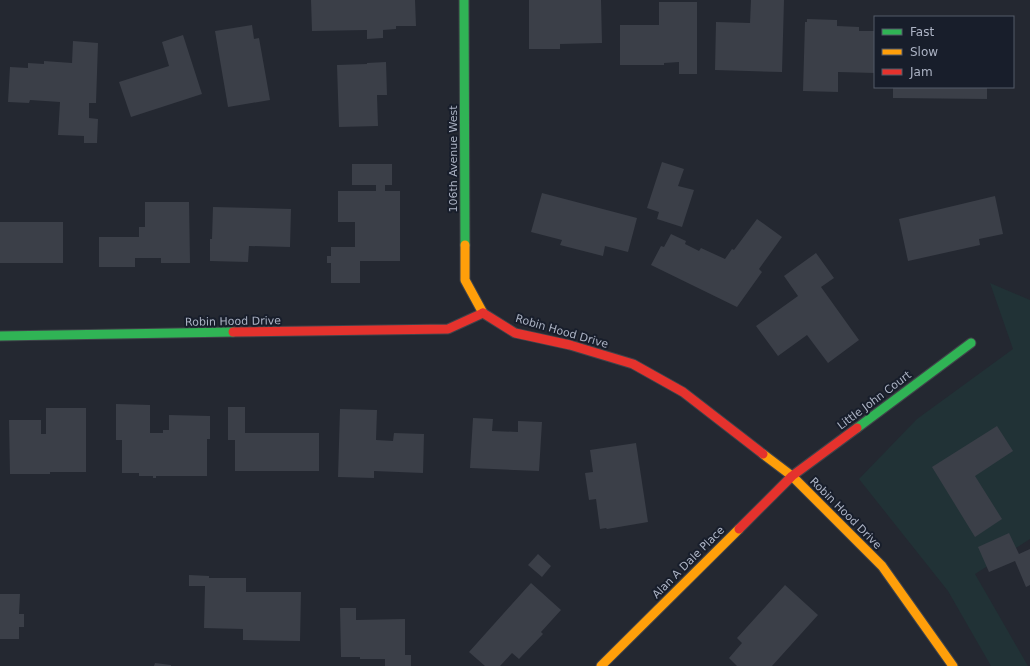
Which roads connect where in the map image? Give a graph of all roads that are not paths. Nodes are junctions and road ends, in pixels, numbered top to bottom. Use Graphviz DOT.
graph roads {
  1 [pos="464,0"];
  2 [pos="483,313"];
  3 [pos="0,336"];
  4 [pos="971,343"];
  5 [pos="792,476"];
  6 [pos="601,666"];
  7 [pos="953,666"];
  1 -- 2 [label="street, 106th Avenue West"];
  2 -- 3 [label="street, Robin Hood Drive"];
  2 -- 5 [label="street, Robin Hood Drive"];
  4 -- 5 [label="street, Little John Court"];
  5 -- 6 [label="street, Alan A Dale Place"];
  5 -- 7 [label="street, Robin Hood Drive"];
}
